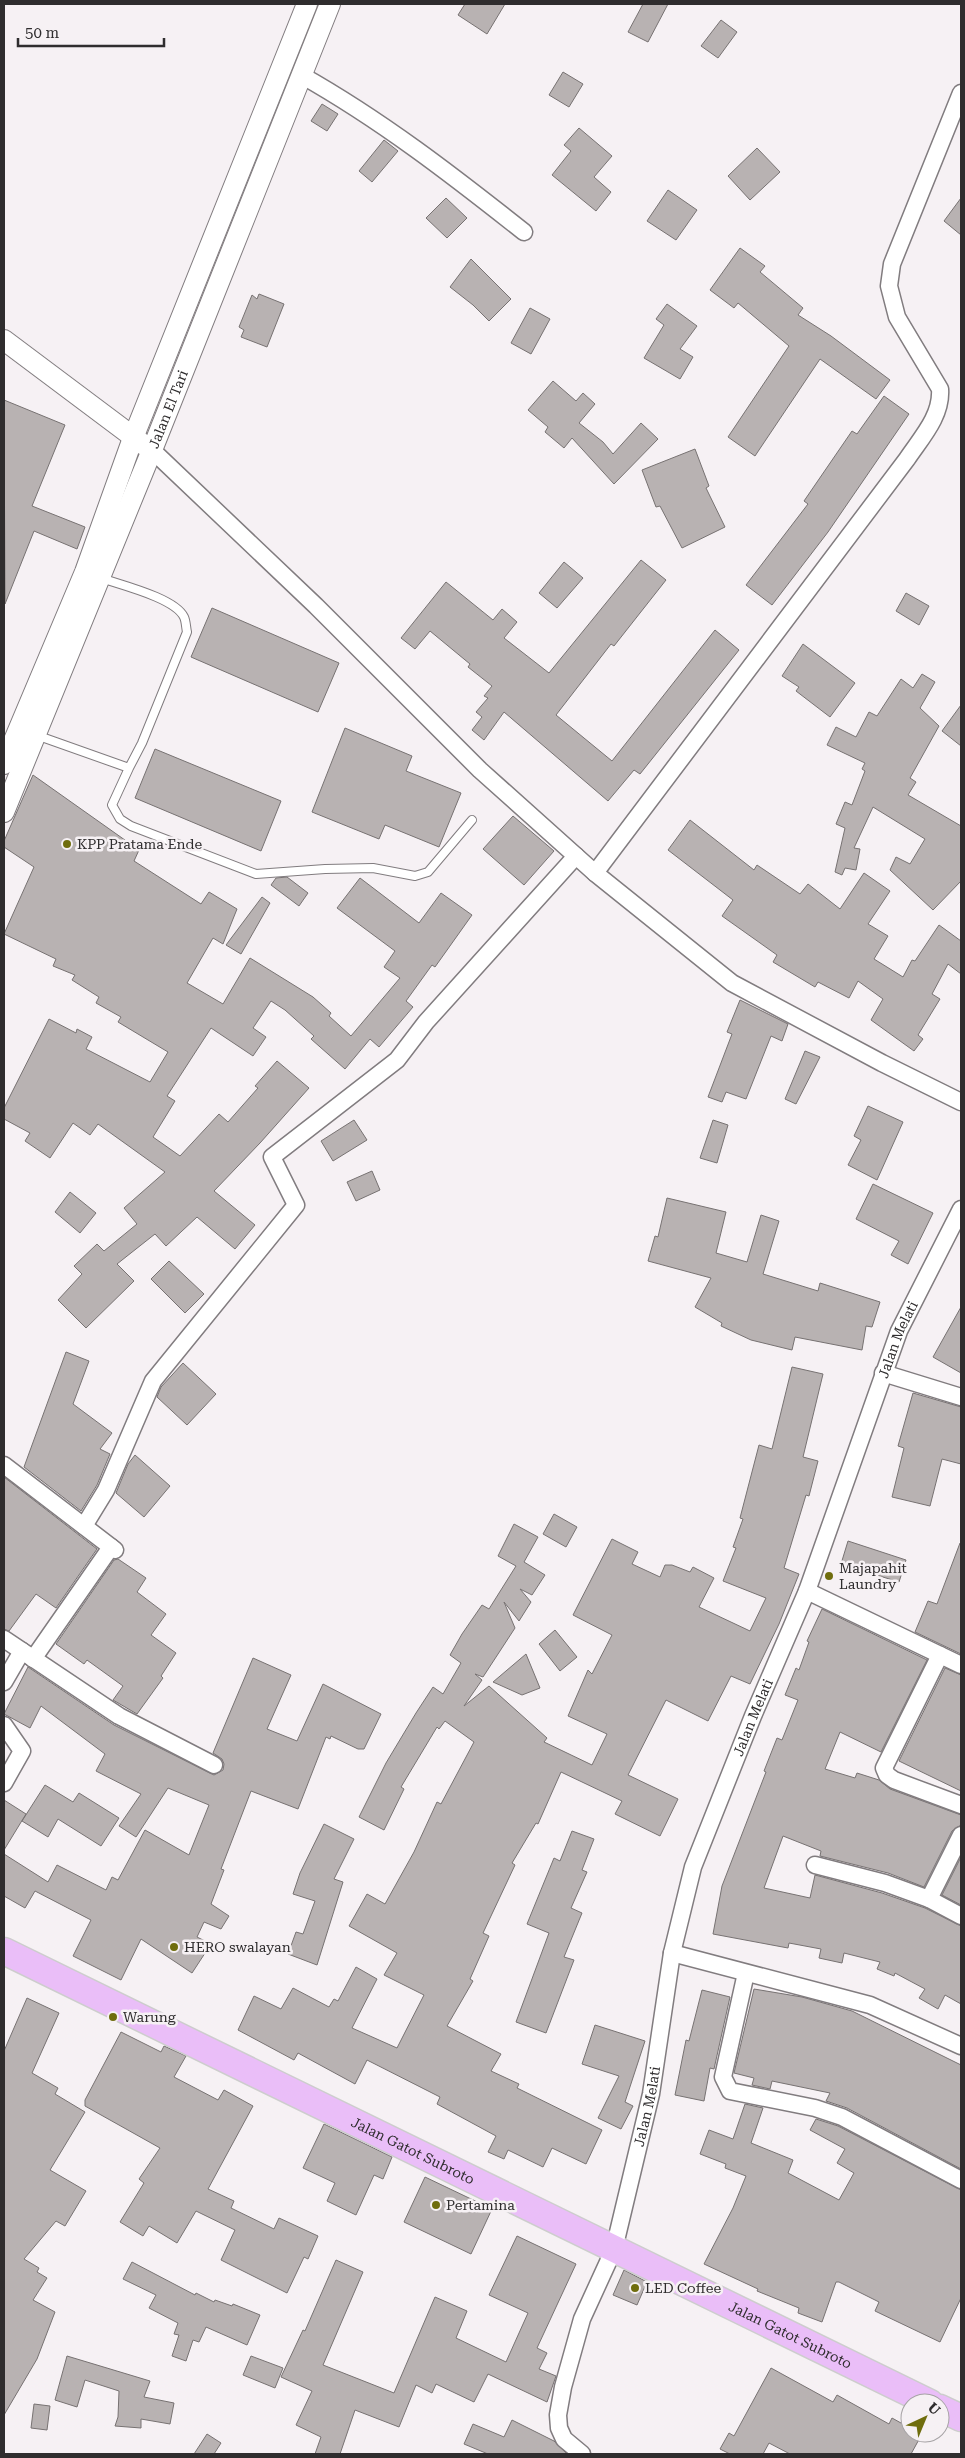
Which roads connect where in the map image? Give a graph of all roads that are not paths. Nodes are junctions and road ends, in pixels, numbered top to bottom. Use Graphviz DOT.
graph roads {
  1 [pos="307,4"];
  2 [pos="330,4"];
  3 [pos="301,75"];
  4 [pos="961,93"];
  5 [pos="524,232"];
  6 [pos="4,340"];
  7 [pos="133,438"];
  8 [pos="152,450"];
  9 [pos="99,578"];
  10 [pos="35,735"];
  11 [pos="4,764"];
  12 [pos="129,768"];
  13 [pos="4,812"];
  14 [pos="472,820"];
  15 [pos="576,856"];
  16 [pos="595,873"];
  17 [pos="961,1102"];
  18 [pos="961,1209"];
  19 [pos="883,1373"];
  20 [pos="961,1397"];
  21 [pos="4,1465"];
  22 [pos="84,1526"];
  23 [pos="807,1591"];
  24 [pos="4,1639"];
  25 [pos="27,1655"];
  26 [pos="940,1655"];
  27 [pos="961,1665"];
  28 [pos="4,1682"];
  29 [pos="4,1725"];
  30 [pos="214,1765"];
  31 [pos="4,1783"];
  32 [pos="961,1805"];
  33 [pos="961,1835"];
  34 [pos="815,1865"];
  35 [pos="929,1899"];
  36 [pos="961,1916"];
  37 [pos="4,1951"];
  38 [pos="672,1953"];
  39 [pos="746,1973"];
  40 [pos="961,2046"];
  41 [pos="961,2180"];
  42 [pos="614,2249"];
  43 [pos="909,2393"];
  44 [pos="582,2454"];
  1 -- 7 [label="street, Jalan El Tari"];
  2 -- 3 [label="street, Jalan El Tari"];
  3 -- 5 [label="street"];
  3 -- 8 [label="street, Jalan El Tari"];
  4 -- 16 [label="street"];
  6 -- 7 [label="street"];
  7 -- 8 [label="street"];
  7 -- 11 [label="street, Jalan El Tari"];
  8 -- 9 [label="street, Jalan El Tari"];
  8 -- 15 [label="street"];
  9 -- 10 [label="street, Jalan El Tari"];
  9 -- 12 [label="lane"];
  10 -- 12 [label="lane"];
  10 -- 13 [label="street, Jalan El Tari"];
  12 -- 14 [label="lane"];
  15 -- 16 [label="street"];
  15 -- 22 [label="street"];
  16 -- 17 [label="street"];
  18 -- 19 [label="street, Jalan Melati"];
  19 -- 20 [label="street"];
  19 -- 23 [label="street, Jalan Melati"];
  21 -- 22 [label="street"];
  22 -- 25 [label="street"];
  23 -- 26 [label="street"];
  23 -- 38 [label="street, Jalan Melati"];
  24 -- 25 [label="street"];
  25 -- 28 [label="street"];
  25 -- 30 [label="street"];
  26 -- 27 [label="street"];
  26 -- 32 [label="street"];
  29 -- 31 [label="street"];
  33 -- 35 [label="street"];
  34 -- 35 [label="street"];
  35 -- 36 [label="street"];
  37 -- 42 [label="highway, Jalan Gatot Subroto"];
  38 -- 39 [label="street"];
  38 -- 42 [label="street, Jalan Melati"];
  39 -- 40 [label="street"];
  39 -- 41 [label="street"];
  42 -- 43 [label="highway, Jalan Gatot Subroto"];
  42 -- 44 [label="street, Jalan Melati"];
}
